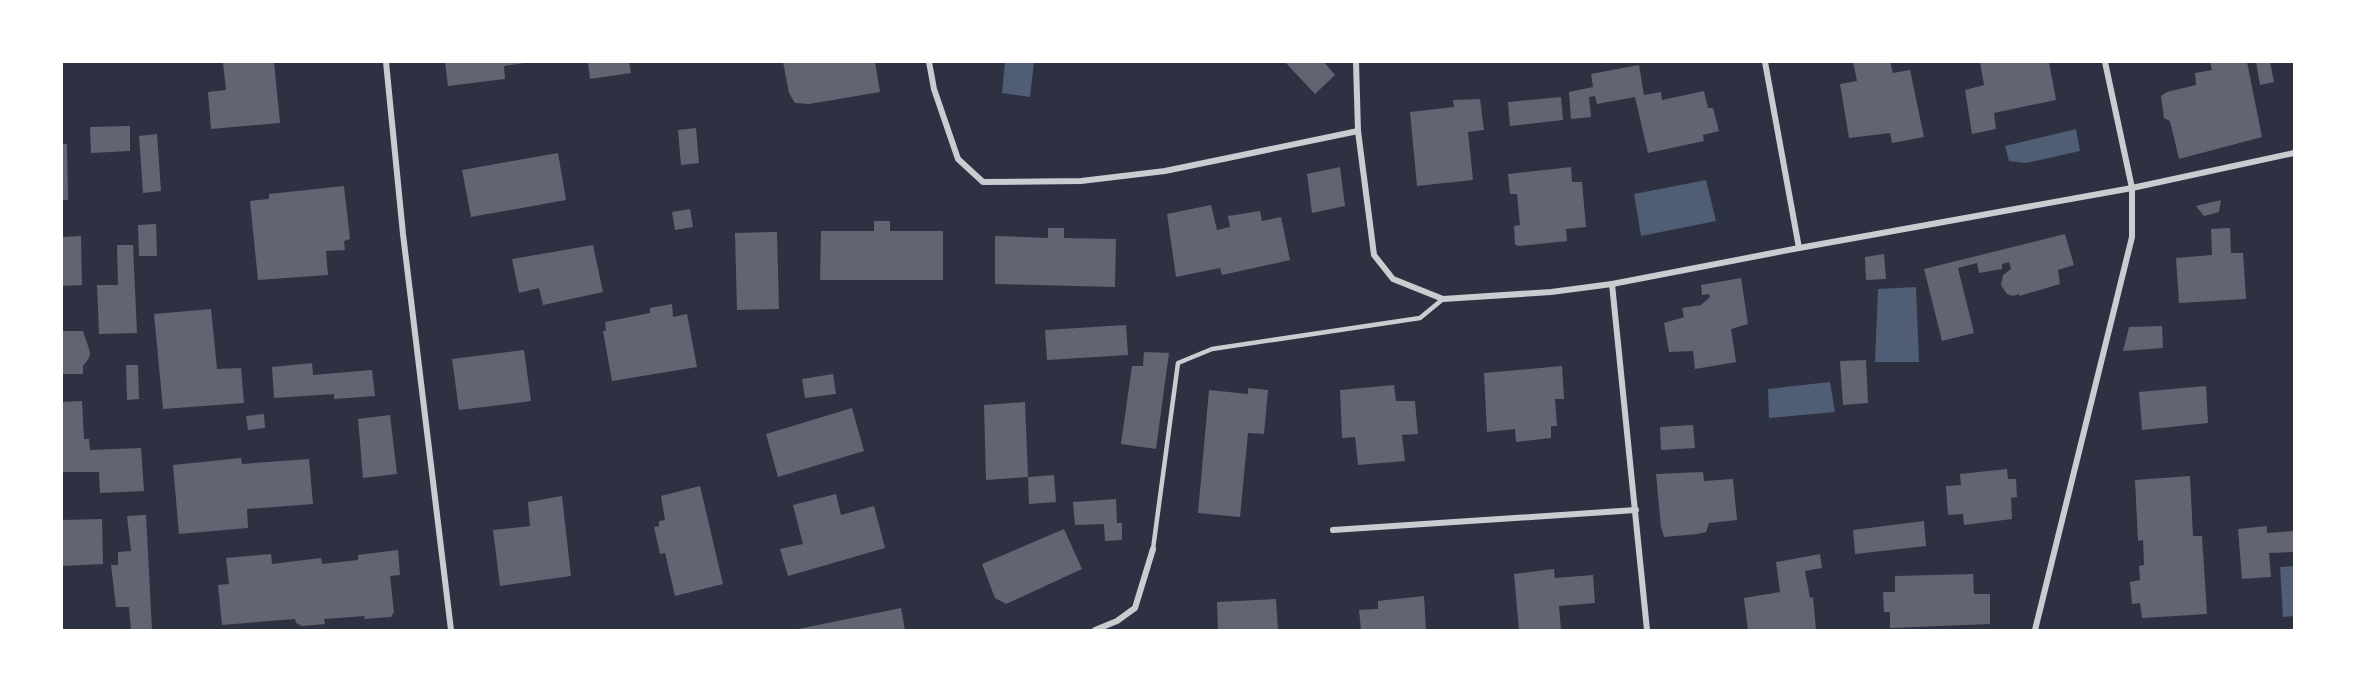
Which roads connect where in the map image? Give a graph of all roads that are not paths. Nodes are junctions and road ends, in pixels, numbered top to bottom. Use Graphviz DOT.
graph roads {
  1 [pos="386,62"];
  2 [pos="929,62"];
  3 [pos="1356,62"];
  4 [pos="1765,62"];
  5 [pos="2105,62"];
  6 [pos="1358,131"];
  7 [pos="2295,153"];
  8 [pos="2132,188"];
  9 [pos="1798,248"];
  10 [pos="1612,284"];
  11 [pos="1443,299"];
  12 [pos="1636,510"];
  13 [pos="1333,530"];
  14 [pos="1153,549"];
  15 [pos="452,630"];
  16 [pos="1095,630"];
  17 [pos="1647,630"];
  18 [pos="2035,630"];
  1 -- 15 [label="street"];
  2 -- 6 [label="street"];
  3 -- 6 [label="street"];
  4 -- 9 [label="street"];
  5 -- 8 [label="street"];
  6 -- 11 [label="street"];
  7 -- 8 [label="street"];
  8 -- 9 [label="street"];
  8 -- 18 [label="street"];
  9 -- 10 [label="street"];
  10 -- 11 [label="street"];
  10 -- 12 [label="street"];
  11 -- 14 [label="lane"];
  12 -- 13 [label="street"];
  12 -- 17 [label="street"];
  14 -- 16 [label="street"];
}
